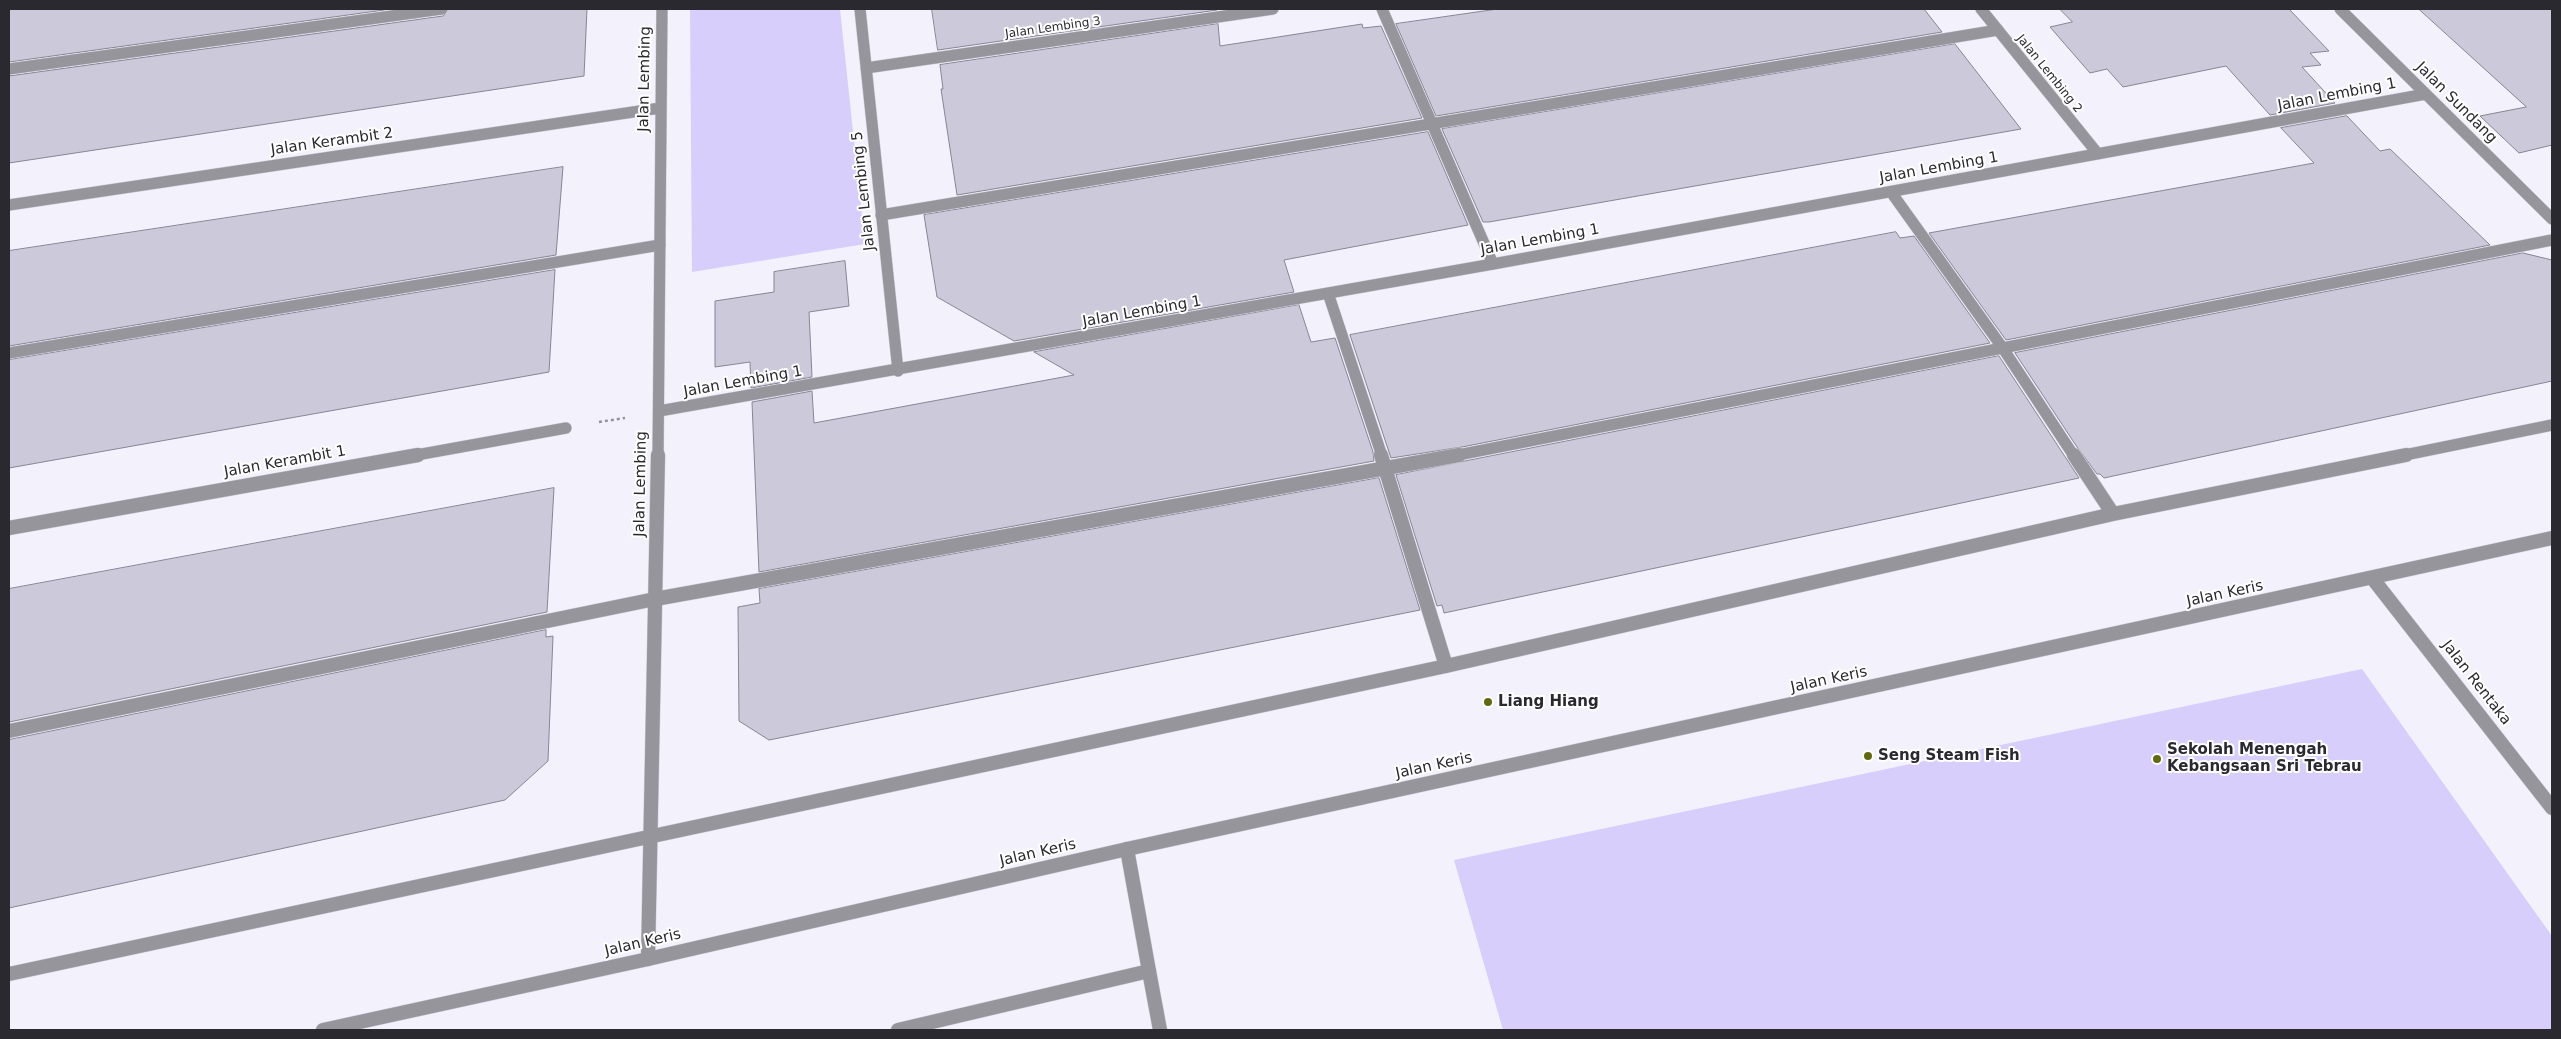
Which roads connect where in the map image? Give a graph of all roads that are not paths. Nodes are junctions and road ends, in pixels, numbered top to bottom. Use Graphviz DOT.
graph roads {
  1 [pos="442,9"];
  2 [pos="662,9"];
  3 [pos="860,9"];
  4 [pos="1273,9"];
  5 [pos="1382,9"];
  6 [pos="1980,9"];
  7 [pos="2340,9"];
  8 [pos="1998,30"];
  9 [pos="866,68"];
  10 [pos="9,69"];
  11 [pos="2426,94"];
  12 [pos="660,108"];
  13 [pos="1430,123"];
  14 [pos="2098,154"];
  15 [pos="1891,192"];
  16 [pos="9,205"];
  17 [pos="881,215"];
  18 [pos="2552,219"];
  19 [pos="2552,240"];
  20 [pos="660,245"];
  21 [pos="1493,264"];
  22 [pos="1328,293"];
  23 [pos="2002,346"];
  24 [pos="9,353"];
  25 [pos="898,370"];
  26 [pos="659,411"];
  27 [pos="2552,425"];
  28 [pos="566,428"];
  29 [pos="1386,469"];
  30 [pos="2113,514"];
  31 [pos="9,528"];
  32 [pos="2552,538"];
  33 [pos="2373,579"];
  34 [pos="655,599"];
  35 [pos="1446,666"];
  36 [pos="9,731"];
  37 [pos="2552,808"];
  38 [pos="650,836"];
  39 [pos="1127,849"];
  40 [pos="648,959"];
  41 [pos="1149,971"];
  42 [pos="9,974"];
  43 [pos="323,1030"];
  44 [pos="898,1030"];
  45 [pos="1160,1030"];
  1 -- 10 [label="street"];
  2 -- 12 [label="street, Jalan Lembing"];
  3 -- 9 [label="street, Jalan Lembing 5"];
  4 -- 9 [label="street, Jalan Lembing 3"];
  5 -- 13 [label="street"];
  6 -- 8 [label="street, Jalan Lembing 2"];
  7 -- 11 [label="street, Jalan Sundang"];
  8 -- 13 [label="street"];
  8 -- 14 [label="street, Jalan Lembing 2"];
  9 -- 17 [label="street, Jalan Lembing 5"];
  11 -- 14 [label="street, Jalan Lembing 1"];
  11 -- 18 [label="street, Jalan Sundang"];
  12 -- 16 [label="street, Jalan Kerambit 2"];
  12 -- 20 [label="street, Jalan Lembing"];
  13 -- 17 [label="street"];
  13 -- 21 [label="street"];
  14 -- 15 [label="street, Jalan Lembing 1"];
  15 -- 21 [label="street, Jalan Lembing 1"];
  15 -- 23 [label="street"];
  17 -- 25 [label="street, Jalan Lembing 5"];
  19 -- 23 [label="street"];
  20 -- 24 [label="street"];
  20 -- 26 [label="street, Jalan Lembing"];
  21 -- 22 [label="street, Jalan Lembing 1"];
  22 -- 25 [label="street, Jalan Lembing 1"];
  22 -- 29 [label="street"];
  23 -- 29 [label="street"];
  23 -- 30 [label="street"];
  25 -- 26 [label="street, Jalan Lembing 1"];
  26 -- 34 [label="street, Jalan Lembing"];
  27 -- 30 [label="street"];
  28 -- 31 [label="street, Jalan Kerambit 1"];
  29 -- 34 [label="street"];
  29 -- 35 [label="street"];
  30 -- 35 [label="street"];
  32 -- 33 [label="street, Jalan Keris"];
  33 -- 37 [label="street, Jalan Rentaka"];
  33 -- 39 [label="street, Jalan Keris"];
  34 -- 36 [label="street"];
  34 -- 38 [label="street, Jalan Lembing"];
  35 -- 38 [label="street"];
  38 -- 40 [label="street, Jalan Lembing"];
  38 -- 42 [label="street"];
  39 -- 40 [label="street, Jalan Keris"];
  39 -- 41 [label="street"];
  40 -- 43 [label="street, Jalan Keris"];
  41 -- 44 [label="street"];
  41 -- 45 [label="street"];
}
